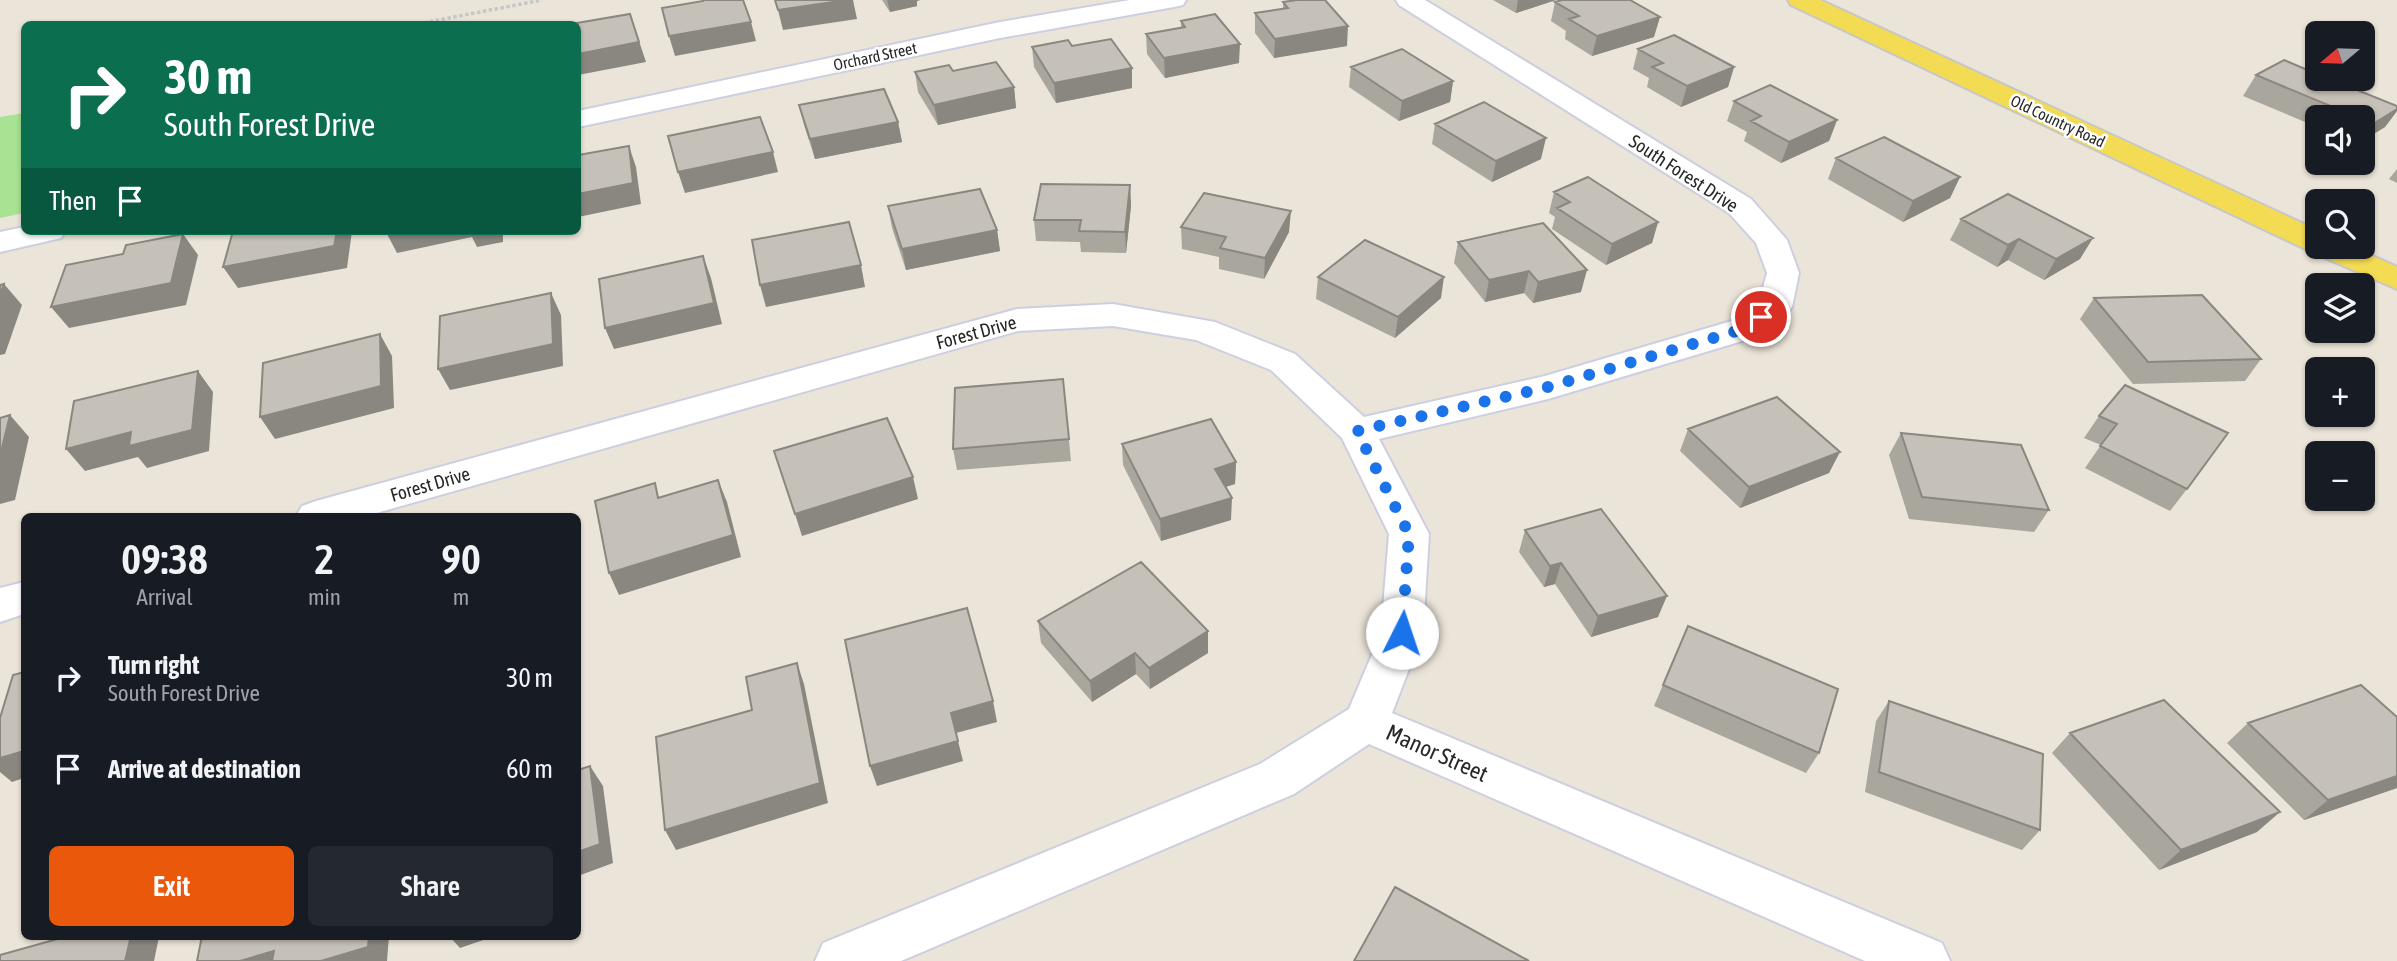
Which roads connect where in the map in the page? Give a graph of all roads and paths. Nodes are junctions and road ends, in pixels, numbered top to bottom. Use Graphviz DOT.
graph roads {
  1 [pos="542,0"];
  2 [pos="1174,0"];
  3 [pos="1408,0"];
  4 [pos="1800,0"];
  5 [pos="434,21"];
  6 [pos="581,118"];
  7 [pos="32,235"];
  8 [pos="2305,236"];
  9 [pos="0,242"];
  10 [pos="2353,259"];
  11 [pos="2397,279"];
  12 [pos="1357,431"];
  13 [pos="327,513"];
  14 [pos="21,599"];
  15 [pos="0,605"];
  16 [pos="1366,722"];
  17 [pos="841,961"];
  18 [pos="1924,961"];
  1 -- 5 [label="path"];
  2 -- 6 [label="street, Orchard Street"];
  3 -- 12 [label="street, South Forest Drive"];
  4 -- 8 [label="main road, Old Country Road"];
  7 -- 9 [label="street"];
  10 -- 11 [label="main road"];
  12 -- 13 [label="street, Forest Drive"];
  12 -- 16 [label="street, Forest Drive"];
  14 -- 15 [label="street"];
  16 -- 17 [label="street, Manor Street"];
  16 -- 18 [label="street, Manor Street"];
}
